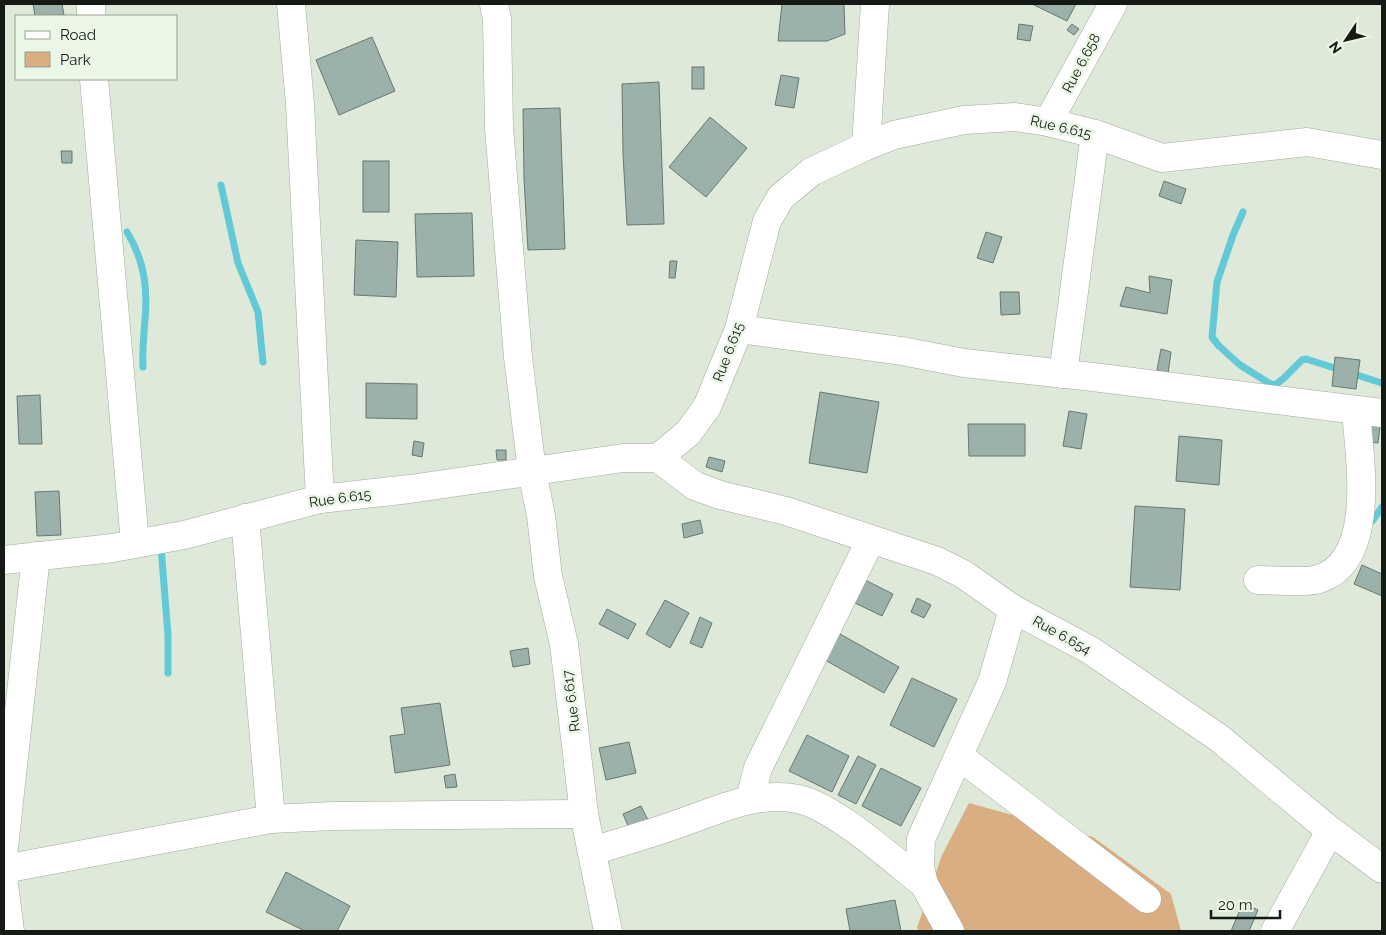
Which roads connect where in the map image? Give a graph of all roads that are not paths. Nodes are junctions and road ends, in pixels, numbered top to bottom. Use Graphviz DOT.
graph roads {
  1 [pos="291,4"];
  2 [pos="494,4"];
  3 [pos="875,4"];
  4 [pos="1113,4"];
  5 [pos="94,80"];
  6 [pos="1048,122"];
  7 [pos="1095,134"];
  8 [pos="866,146"];
  9 [pos="1382,155"];
  10 [pos="739,329"];
  11 [pos="1063,374"];
  12 [pos="1369,411"];
  13 [pos="658,458"];
  14 [pos="532,471"];
  15 [pos="320,499"];
  16 [pos="244,518"];
  17 [pos="871,539"];
  18 [pos="136,543"];
  19 [pos="36,556"];
  20 [pos="4,560"];
  21 [pos="1258,580"];
  22 [pos="1013,609"];
  23 [pos="959,756"];
  24 [pos="750,799"];
  25 [pos="584,814"];
  26 [pos="272,819"];
  27 [pos="1327,828"];
  28 [pos="4,848"];
  29 [pos="592,851"];
  30 [pos="4,869"];
  31 [pos="1382,869"];
  32 [pos="924,884"];
  33 [pos="4,885"];
  34 [pos="1147,899"];
  35 [pos="10,931"];
  36 [pos="608,931"];
  37 [pos="950,931"];
  38 [pos="1275,931"];
  1 -- 15 [label="street"];
  2 -- 14 [label="street, Rue 6.617"];
  3 -- 8 [label="street"];
  4 -- 6 [label="street, Rue 6.658"];
  5 -- 18 [label="street"];
  6 -- 7 [label="street, Rue 6.615"];
  6 -- 8 [label="street, Rue 6.615"];
  7 -- 9 [label="street, Rue 6.615"];
  7 -- 11 [label="street"];
  8 -- 10 [label="street, Rue 6.615"];
  10 -- 11 [label="street"];
  10 -- 13 [label="street, Rue 6.615"];
  11 -- 12 [label="street"];
  12 -- 21 [label="street"];
  13 -- 14 [label="street, Rue 6.615"];
  13 -- 17 [label="street, Rue 6.654"];
  14 -- 15 [label="street, Rue 6.615"];
  14 -- 25 [label="street, Rue 6.617"];
  15 -- 16 [label="street, Rue 6.615"];
  16 -- 18 [label="street, Rue 6.615"];
  16 -- 26 [label="street"];
  17 -- 22 [label="street, Rue 6.654"];
  17 -- 24 [label="street"];
  18 -- 19 [label="street, Rue 6.615"];
  19 -- 20 [label="street, Rue 6.615"];
  19 -- 28 [label="street"];
  22 -- 23 [label="street"];
  22 -- 27 [label="street, Rue 6.654"];
  23 -- 32 [label="street"];
  23 -- 34 [label="street"];
  24 -- 29 [label="street"];
  24 -- 32 [label="street"];
  25 -- 26 [label="street"];
  25 -- 29 [label="street, Rue 6.617"];
  26 -- 30 [label="street"];
  27 -- 31 [label="street, Rue 6.654"];
  27 -- 38 [label="street"];
  29 -- 36 [label="street, Rue 6.617"];
  32 -- 37 [label="street"];
  33 -- 35 [label="street"];
}
